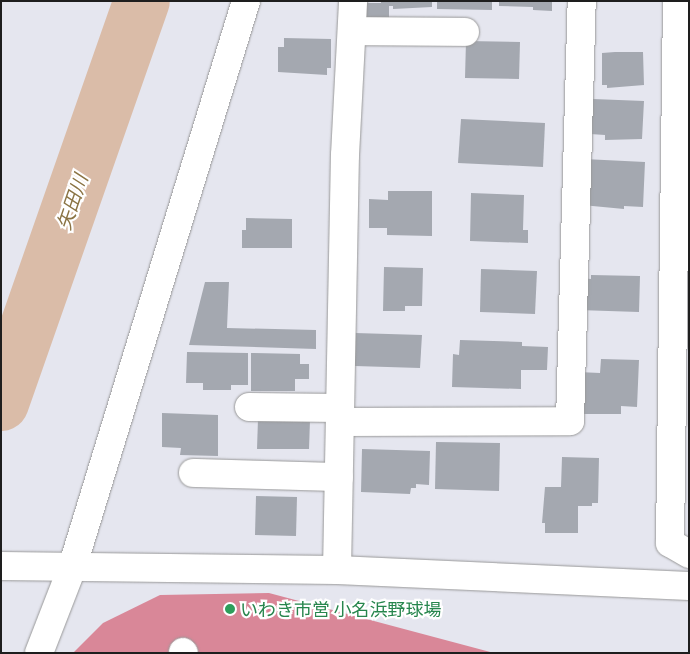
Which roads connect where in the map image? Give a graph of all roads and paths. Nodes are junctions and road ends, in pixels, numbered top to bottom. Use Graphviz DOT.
graph roads {
  1 [pos="246,1"];
  2 [pos="352,1"];
  3 [pos="582,1"];
  4 [pos="678,1"];
  5 [pos="352,31"];
  6 [pos="465,32"];
  7 [pos="249,407"];
  8 [pos="340,415"];
  9 [pos="193,473"];
  10 [pos="339,477"];
  11 [pos="689,554"];
  12 [pos="1,566"];
  13 [pos="59,568"];
  14 [pos="337,570"];
  15 [pos="689,586"];
  16 [pos="38,653"];
  1 -- 13 [label="street"];
  2 -- 5 [label="street"];
  3 -- 8 [label="street"];
  4 -- 11 [label="street"];
  5 -- 6 [label="street"];
  5 -- 8 [label="street"];
  7 -- 8 [label="street"];
  8 -- 10 [label="street"];
  9 -- 10 [label="street"];
  10 -- 14 [label="street"];
  12 -- 13 [label="street"];
  13 -- 14 [label="street"];
  13 -- 16 [label="street"];
  14 -- 15 [label="street"];
}
